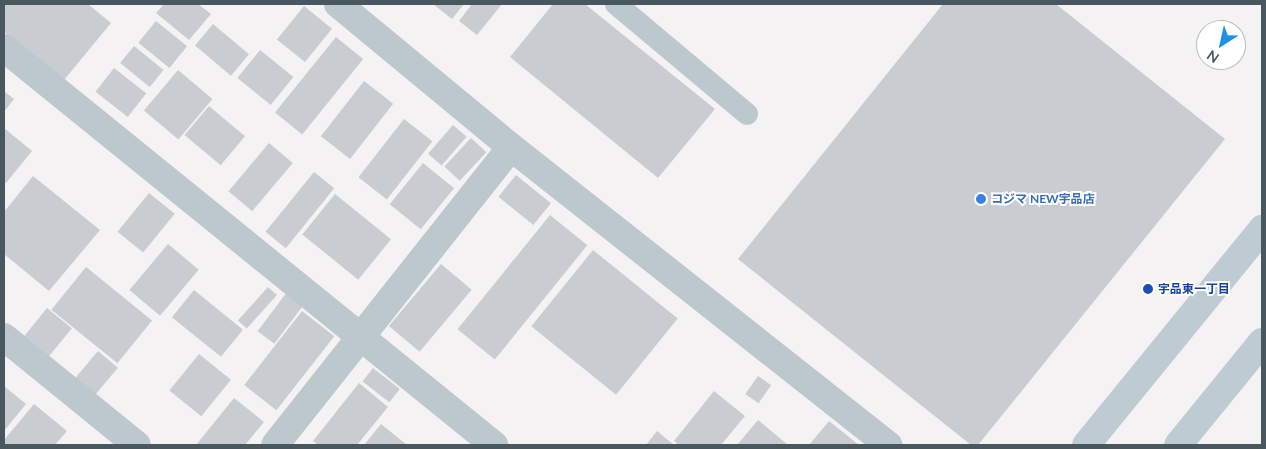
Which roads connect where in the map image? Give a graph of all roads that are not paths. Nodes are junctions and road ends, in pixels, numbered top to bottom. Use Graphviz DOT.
graph roads {
  1 [pos="338,4"];
  2 [pos="616,4"];
  3 [pos="4,48"];
  4 [pos="747,114"];
  5 [pos="511,147"];
  6 [pos="1262,229"];
  7 [pos="4,337"];
  8 [pos="362,338"];
  9 [pos="1262,342"];
  10 [pos="137,445"];
  11 [pos="275,445"];
  12 [pos="494,445"];
  13 [pos="888,445"];
  14 [pos="1086,445"];
  15 [pos="1178,445"];
  1 -- 5 [label="street"];
  2 -- 4 [label="lane"];
  3 -- 8 [label="street"];
  5 -- 8 [label="street"];
  5 -- 13 [label="street"];
  6 -- 14 [label="street"];
  7 -- 10 [label="street"];
  8 -- 11 [label="street"];
  8 -- 12 [label="street"];
  9 -- 15 [label="street"];
}
